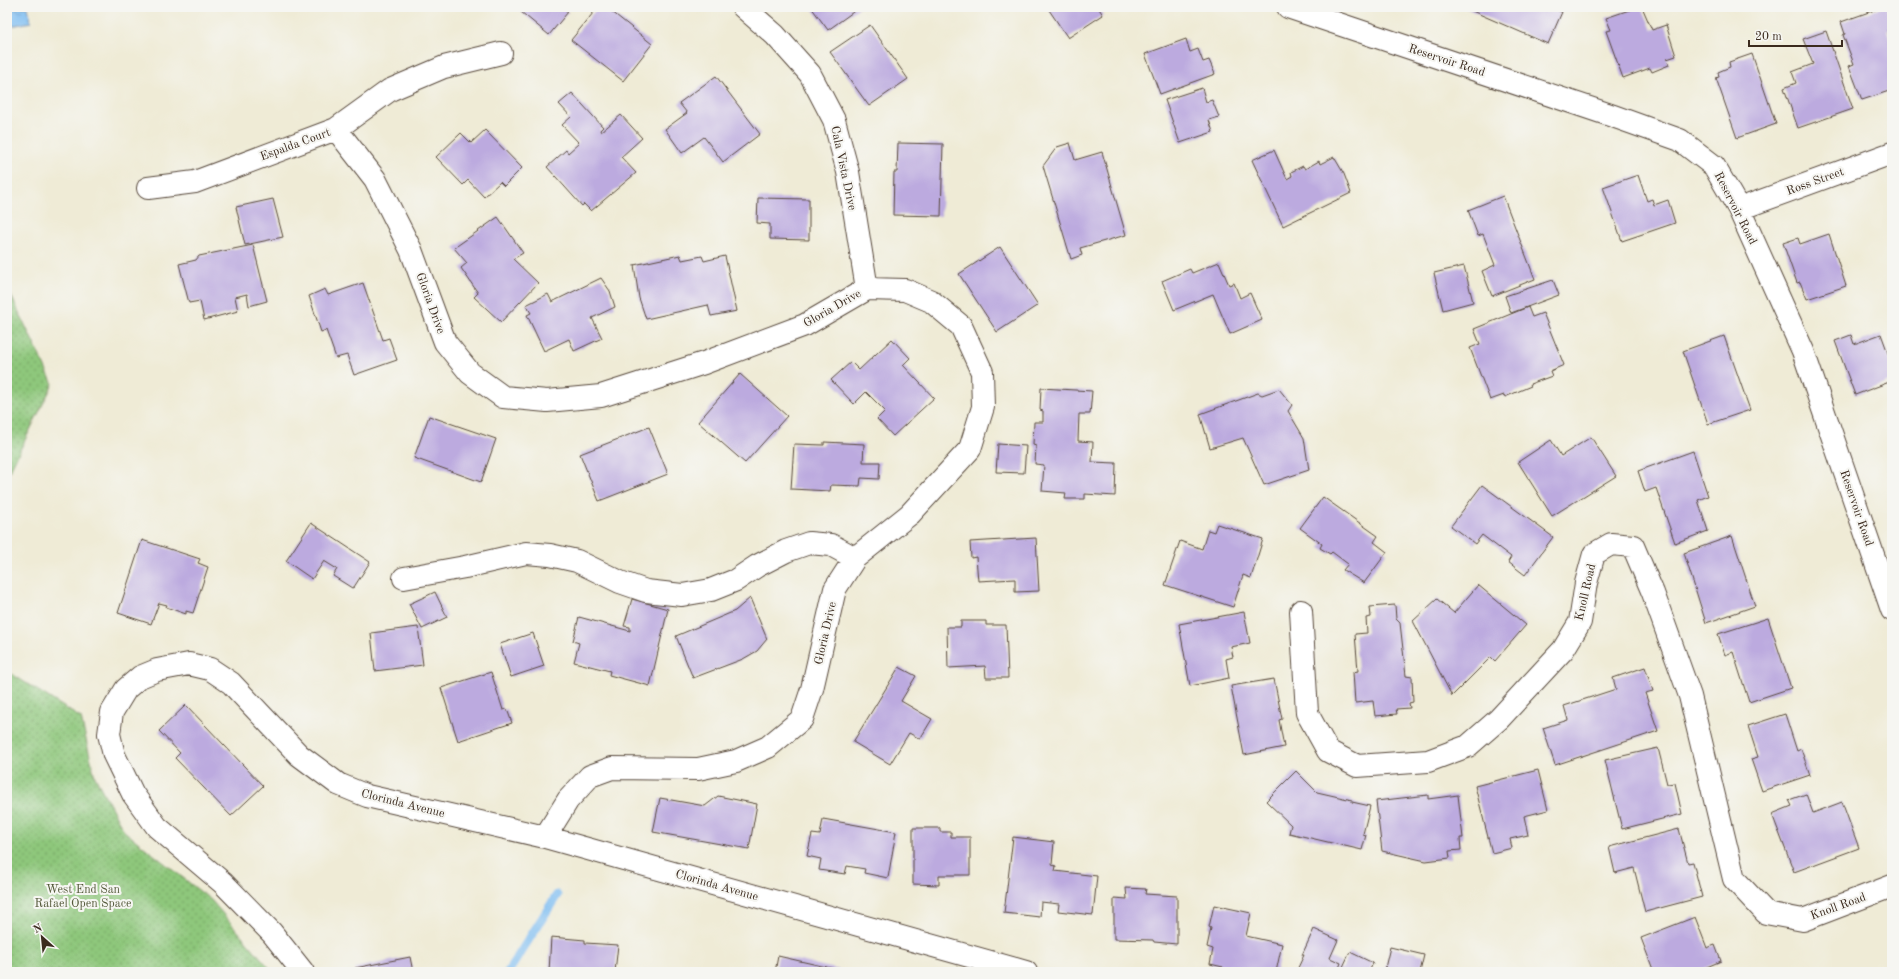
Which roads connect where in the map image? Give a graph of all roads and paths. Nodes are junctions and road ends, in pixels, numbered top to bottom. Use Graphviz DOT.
graph roads {
  1 [pos="743,7"];
  2 [pos="1288,7"];
  3 [pos="501,53"];
  4 [pos="336,129"];
  5 [pos="1892,153"];
  6 [pos="148,188"];
  7 [pos="1739,209"];
  8 [pos="866,289"];
  9 [pos="855,558"];
  10 [pos="404,578"];
  11 [pos="1892,610"];
  12 [pos="1301,611"];
  13 [pos="546,837"];
  14 [pos="1892,886"];
  15 [pos="302,972"];
  16 [pos="1026,972"];
  1 -- 8 [label="street, Cala Vista Drive"];
  2 -- 7 [label="street, Reservoir Road"];
  3 -- 4 [label="street, Espalda Court"];
  4 -- 6 [label="street, Espalda Court"];
  4 -- 8 [label="street, Gloria Drive"];
  5 -- 7 [label="street, Ross Street"];
  7 -- 11 [label="street, Reservoir Road"];
  8 -- 9 [label="street, Gloria Drive"];
  9 -- 10 [label="street"];
  9 -- 13 [label="street, Gloria Drive"];
  12 -- 14 [label="street, Knoll Road"];
  13 -- 15 [label="street, Clorinda Avenue"];
  13 -- 16 [label="street, Clorinda Avenue"];
}
